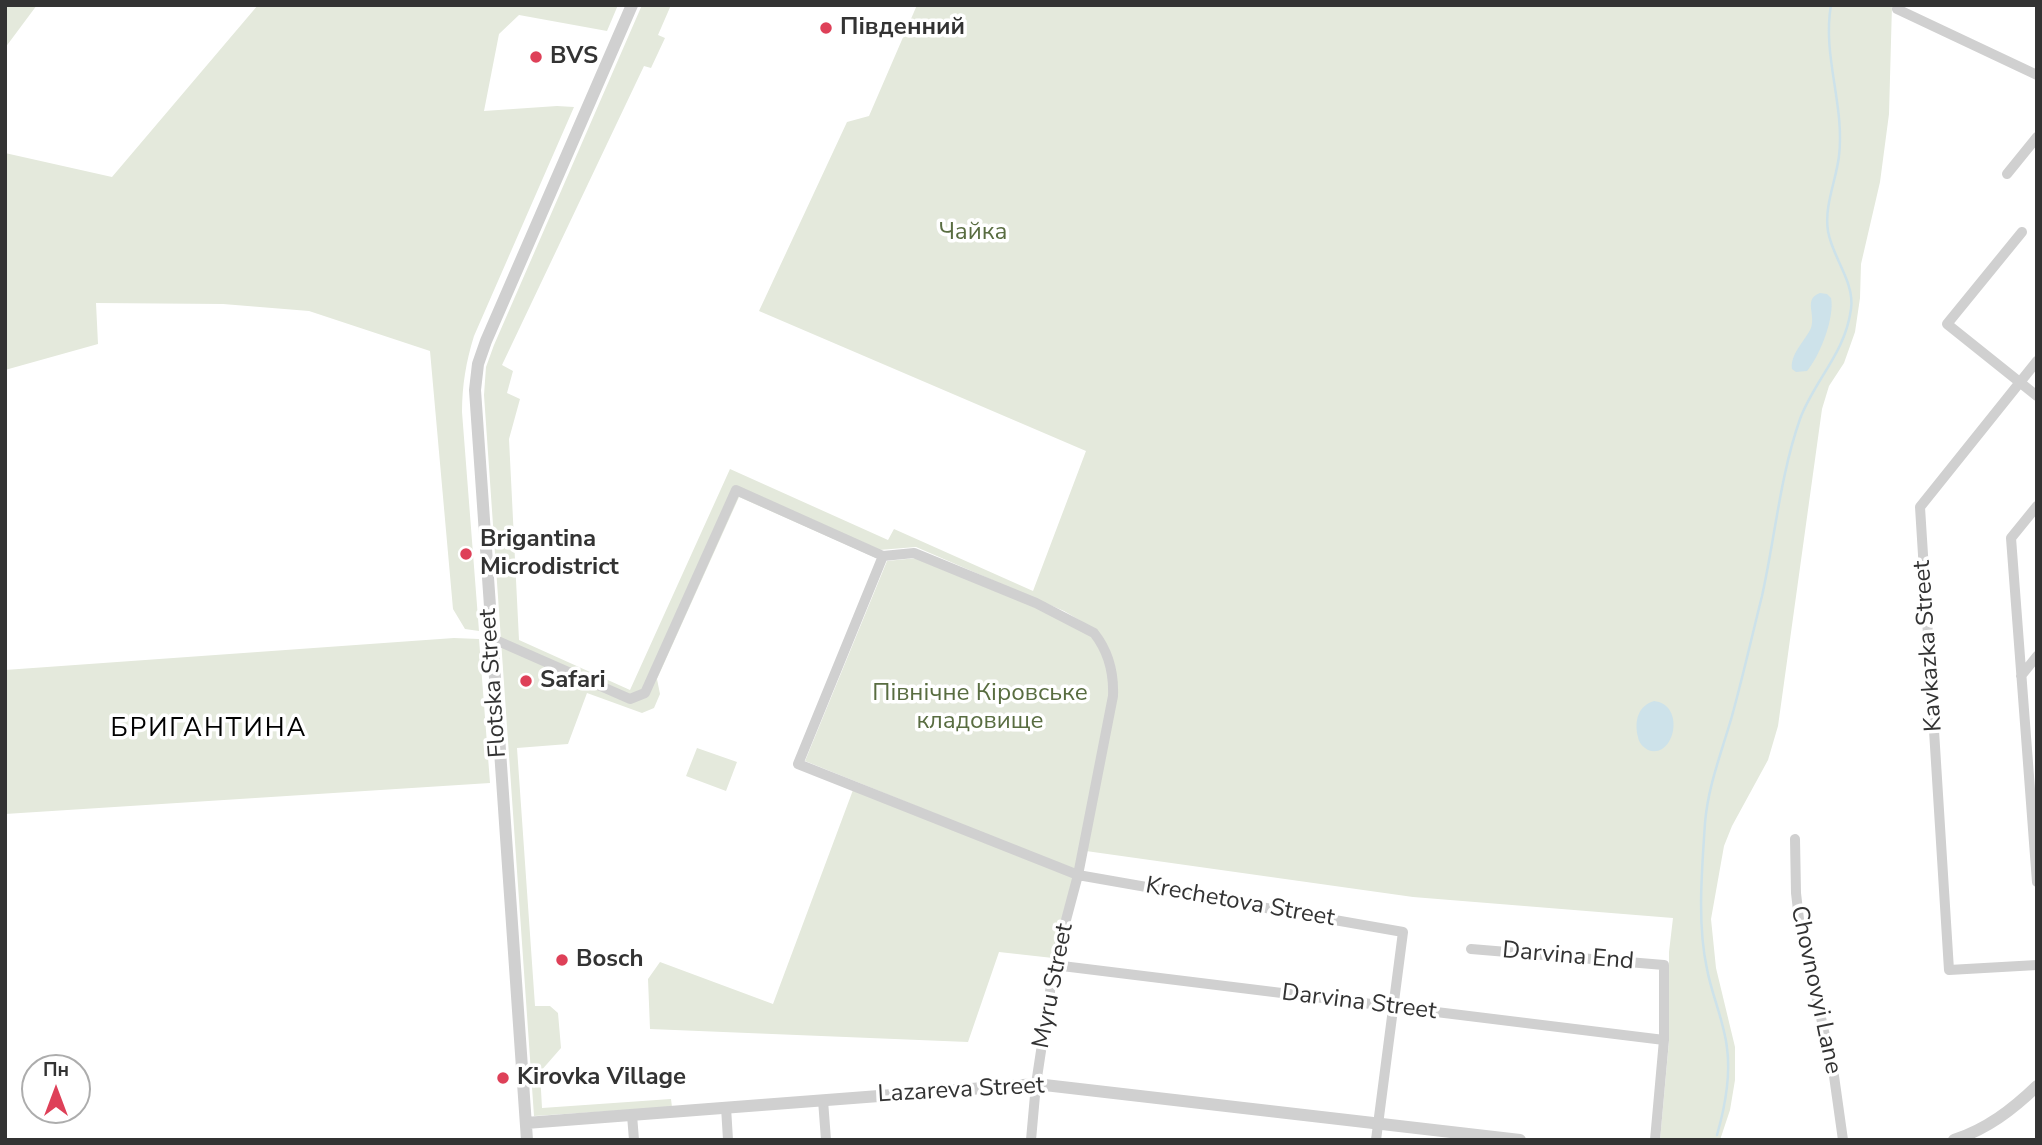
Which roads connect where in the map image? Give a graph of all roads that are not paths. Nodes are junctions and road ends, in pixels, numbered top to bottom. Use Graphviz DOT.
graph roads {
  1 [pos="632,5"];
  2 [pos="1897,9"];
  3 [pos="2037,75"];
  4 [pos="2037,137"];
  5 [pos="2007,174"];
  6 [pos="2022,232"];
  7 [pos="2037,361"];
  8 [pos="2020,383"];
  9 [pos="2037,396"];
  10 [pos="2037,506"];
  11 [pos="883,556"];
  12 [pos="491,638"];
  13 [pos="2037,656"];
  14 [pos="2021,676"];
  15 [pos="1795,839"];
  16 [pos="1078,875"];
  17 [pos="2037,882"];
  18 [pos="1471,949"];
  19 [pos="1054,965"];
  20 [pos="2037,965"];
  21 [pos="1394,1008"];
  22 [pos="1664,1040"];
  23 [pos="1036,1084"];
  24 [pos="2037,1086"];
  25 [pos="824,1100"];
  26 [pos="726,1107"];
  27 [pos="632,1115"];
  28 [pos="526,1123"];
  29 [pos="1378,1123"];
  30 [pos="527,1140"];
  31 [pos="634,1140"];
  32 [pos="728,1140"];
  33 [pos="826,1140"];
  34 [pos="1031,1140"];
  35 [pos="1376,1140"];
  36 [pos="1520,1140"];
  37 [pos="1655,1140"];
  38 [pos="1843,1140"];
  39 [pos="1954,1140"];
  1 -- 12 [label="street, Flotska Street"];
  2 -- 3 [label="street"];
  4 -- 5 [label="street"];
  6 -- 8 [label="street"];
  7 -- 8 [label="street, Kavkazka Street"];
  8 -- 9 [label="street"];
  8 -- 20 [label="street, Kavkazka Street"];
  10 -- 14 [label="street"];
  11 -- 12 [label="street"];
  11 -- 16 [label="street, Myru Street"];
  11 -- 16 [label="street, Krechetova Street"];
  12 -- 28 [label="street, Flotska Street"];
  13 -- 14 [label="street"];
  14 -- 17 [label="street"];
  15 -- 38 [label="street, Chovnovyi Lane"];
  16 -- 19 [label="street, Myru Street"];
  16 -- 21 [label="street, Krechetova Street"];
  18 -- 22 [label="street, Darvina End"];
  19 -- 21 [label="street, Darvina Street"];
  19 -- 23 [label="street, Myru Street"];
  21 -- 22 [label="street, Darvina Street"];
  21 -- 29 [label="street"];
  22 -- 37 [label="street"];
  23 -- 25 [label="street, Lazareva Street"];
  23 -- 29 [label="street, Lazareva Street"];
  23 -- 34 [label="street, Myru Street"];
  24 -- 39 [label="street"];
  25 -- 26 [label="street, Lazareva Street"];
  25 -- 33 [label="street"];
  26 -- 27 [label="street, Lazareva Street"];
  26 -- 32 [label="street"];
  27 -- 28 [label="street, Lazareva Street"];
  27 -- 31 [label="street"];
  28 -- 30 [label="street, Flotska Street"];
  29 -- 35 [label="street"];
  29 -- 36 [label="street, Lazareva Street"];
}
